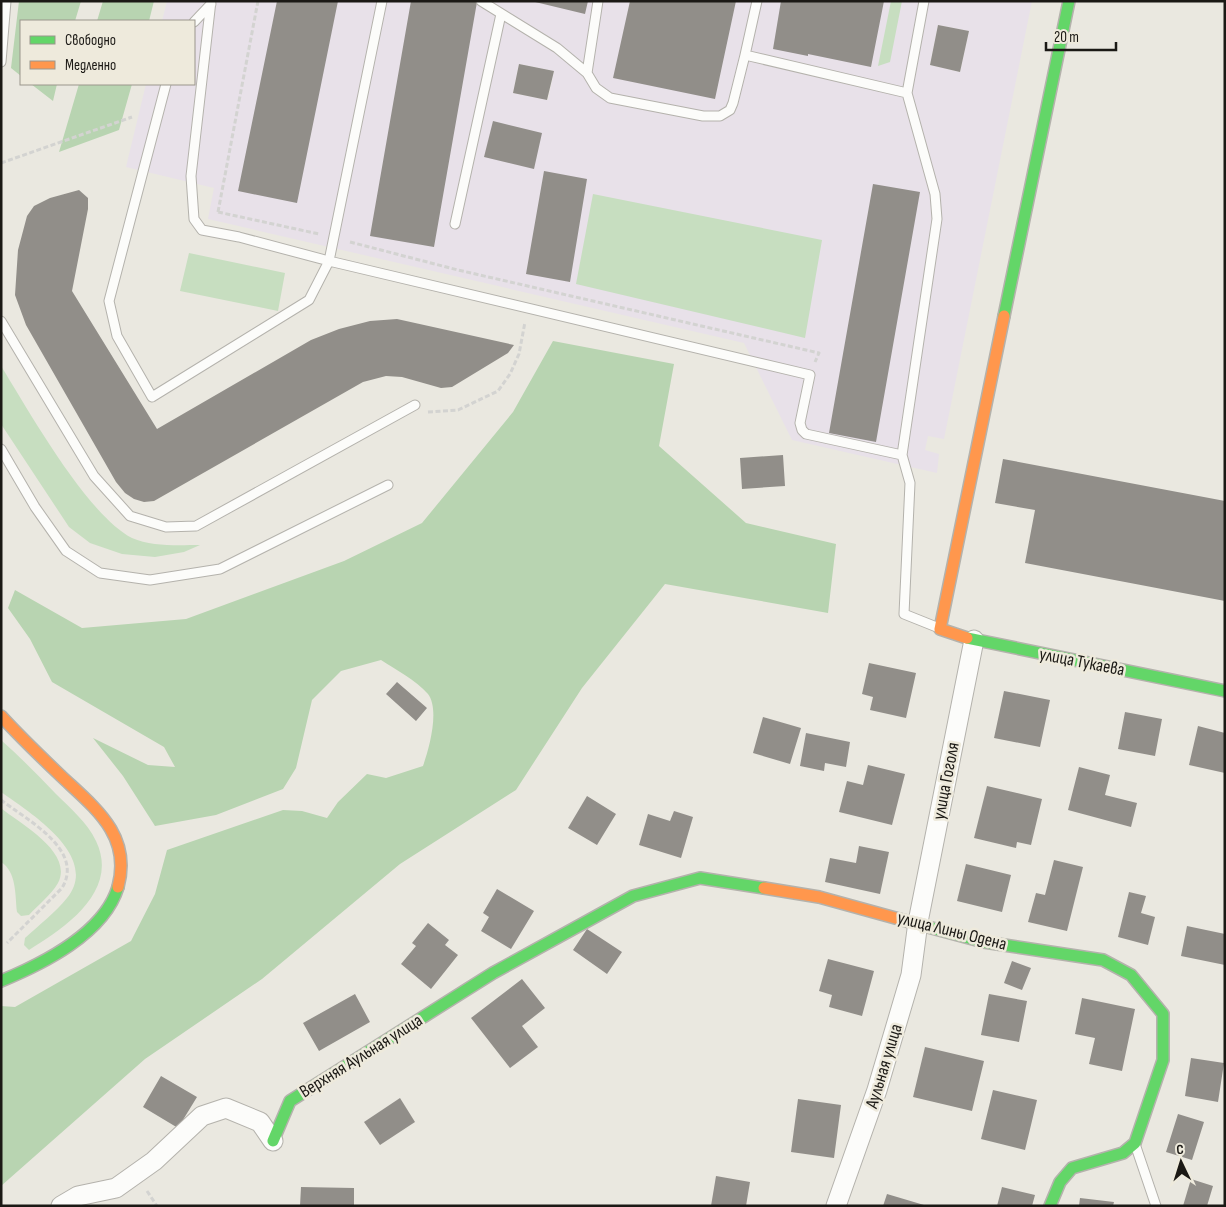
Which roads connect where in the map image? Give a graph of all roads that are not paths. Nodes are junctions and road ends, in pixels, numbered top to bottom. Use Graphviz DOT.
graph roads {
  1 [pos="6,1"];
  2 [pos="382,1"];
  3 [pos="481,1"];
  4 [pos="598,1"];
  5 [pos="757,1"];
  6 [pos="924,1"];
  7 [pos="1069,1"];
  8 [pos="211,2"];
  9 [pos="501,14"];
  10 [pos="195,21"];
  11 [pos="746,55"];
  12 [pos="1,62"];
  13 [pos="587,73"];
  14 [pos="166,85"];
  15 [pos="907,93"];
  16 [pos="455,224"];
  17 [pos="329,261"];
  18 [pos="1,321"];
  19 [pos="414,405"];
  20 [pos="1,449"];
  21 [pos="902,455"];
  22 [pos="388,485"];
  23 [pos="940,629"];
  24 [pos="974,640"];
  25 [pos="1225,691"];
  26 [pos="1,716"];
  27 [pos="700,878"];
  28 [pos="918,922"];
  29 [pos="1,981"];
  30 [pos="274,1142"];
  31 [pos="1135,1143"];
  32 [pos="61,1206"];
  33 [pos="836,1206"];
  34 [pos="1050,1206"];
  35 [pos="1156,1206"];
  1 -- 12 [label="lane"];
  2 -- 17 [label="lane"];
  3 -- 9 [label="lane"];
  4 -- 13 [label="lane"];
  5 -- 11 [label="lane"];
  6 -- 15 [label="lane"];
  7 -- 23 [label="street"];
  8 -- 10 [label="lane"];
  8 -- 17 [label="lane"];
  9 -- 13 [label="lane"];
  9 -- 16 [label="lane"];
  11 -- 13 [label="lane"];
  11 -- 15 [label="lane"];
  14 -- 17 [label="lane"];
  15 -- 21 [label="lane"];
  17 -- 21 [label="lane"];
  18 -- 19 [label="lane"];
  20 -- 22 [label="lane"];
  21 -- 23 [label="lane"];
  23 -- 24 [label="street, улица Тукаева"];
  24 -- 25 [label="street, улица Тукаева"];
  24 -- 28 [label="street, улица Гоголя"];
  26 -- 29 [label="street"];
  27 -- 28 [label="street, улица Лины Одена"];
  27 -- 30 [label="street, Верхняя Аульная улица"];
  28 -- 31 [label="street, улица Лины Одена"];
  28 -- 33 [label="street, Аульная улица"];
  30 -- 32 [label="street, Верхняя Аульная улица"];
  31 -- 34 [label="street"];
  31 -- 35 [label="lane"];
}
